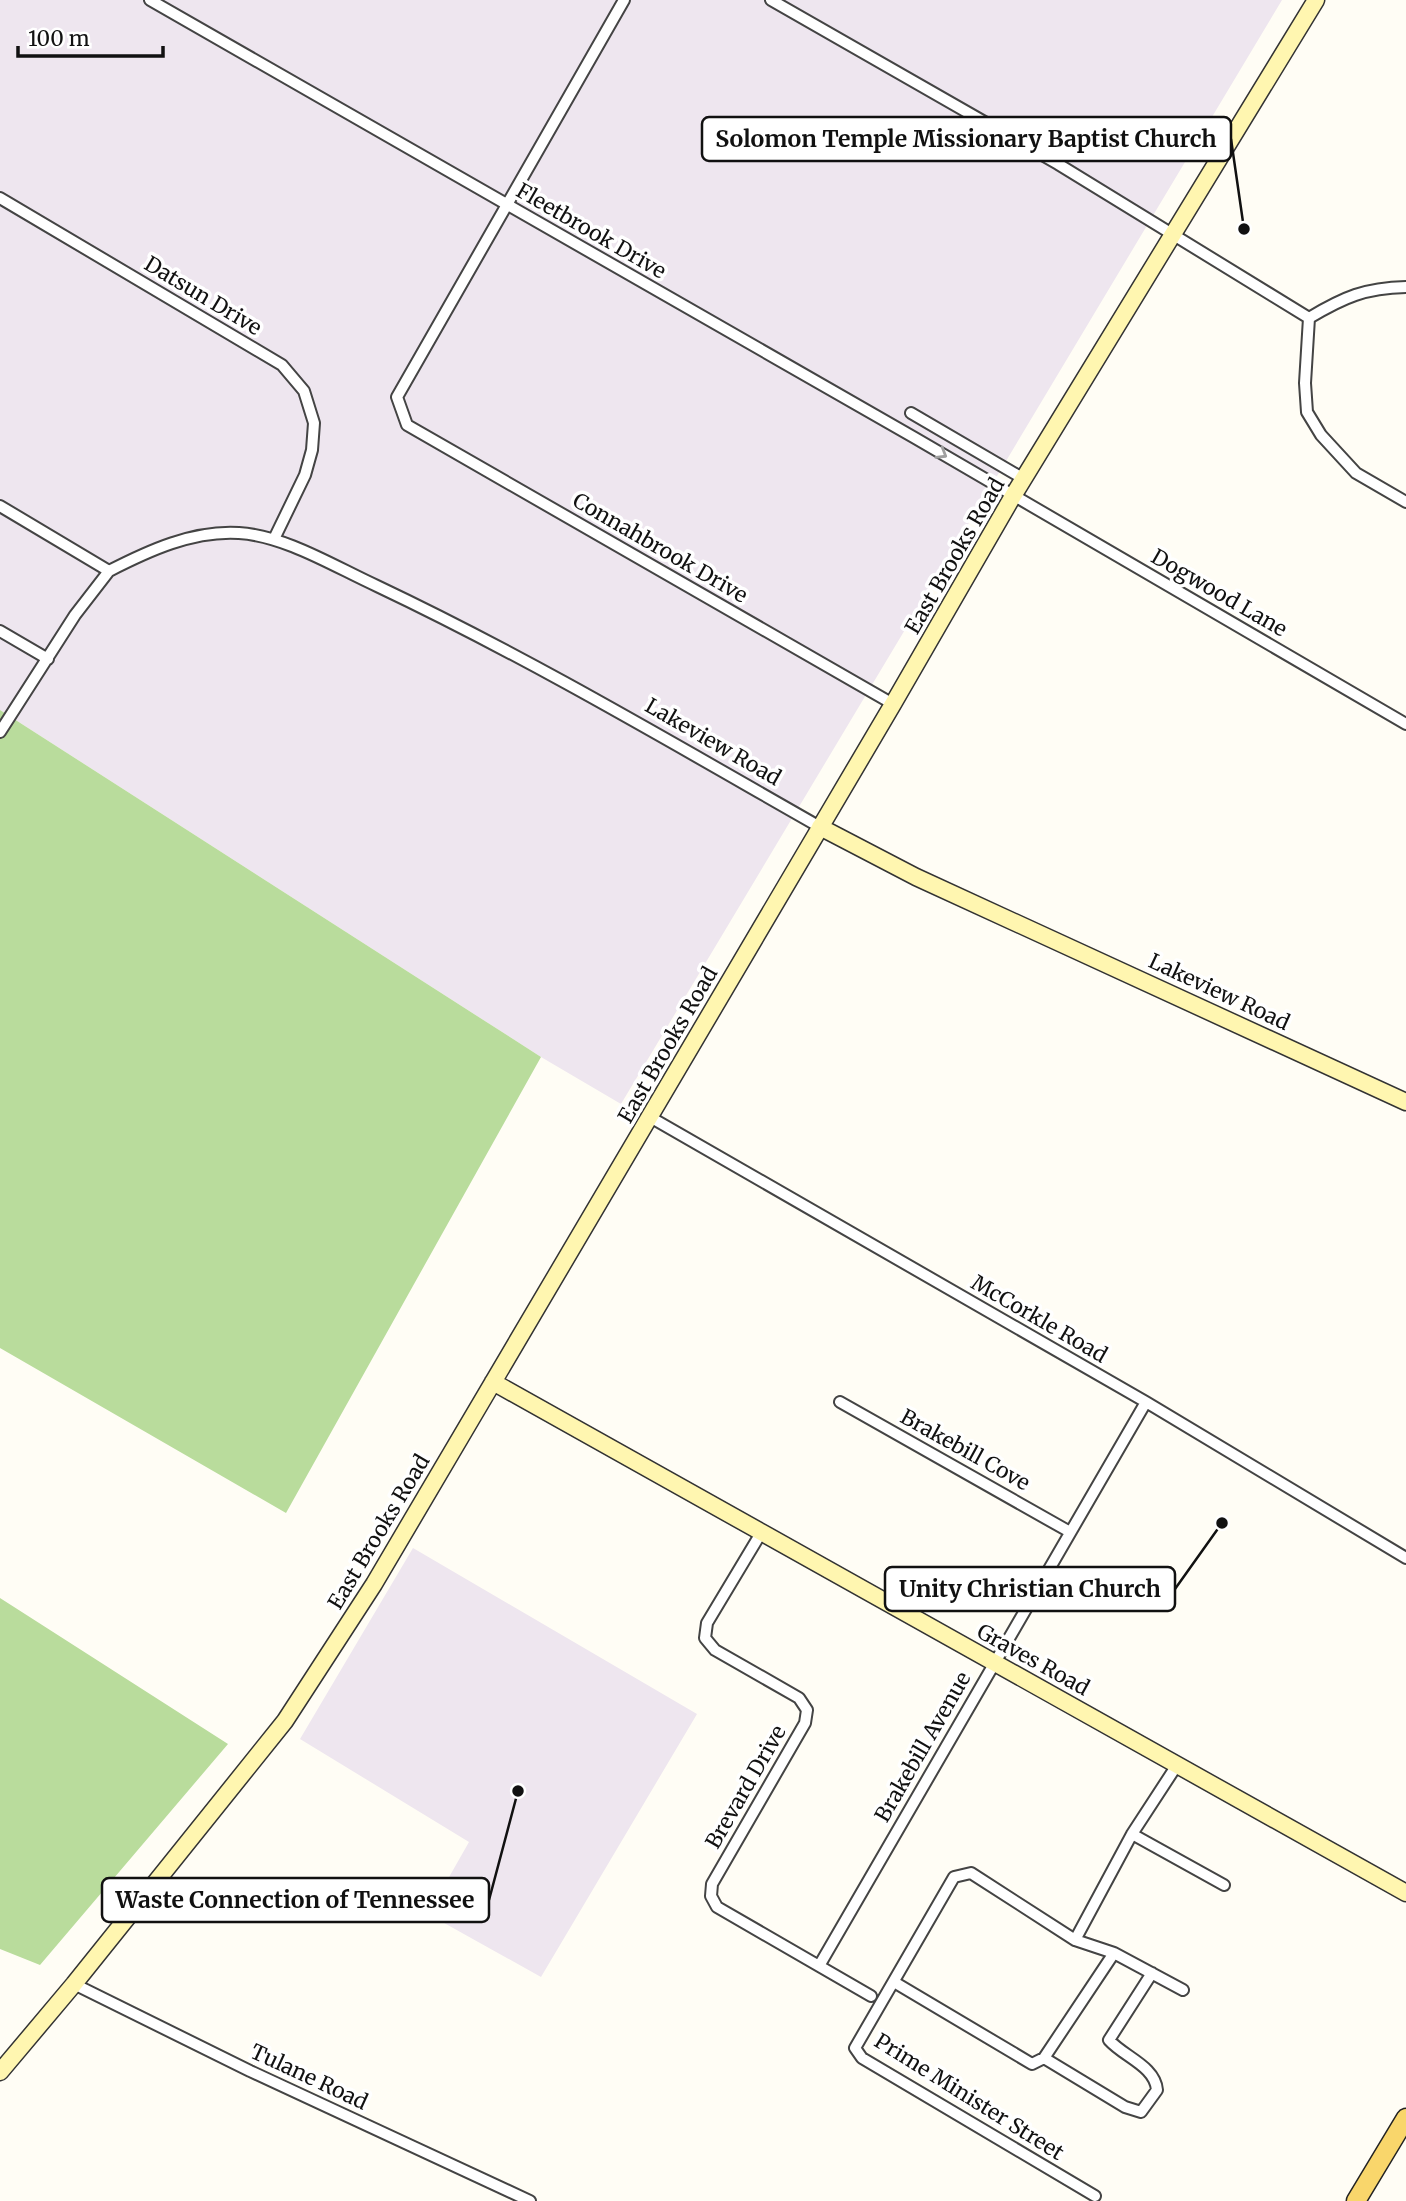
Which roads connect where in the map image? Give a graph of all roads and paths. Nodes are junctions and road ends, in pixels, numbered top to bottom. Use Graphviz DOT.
graph roads {
  1 [pos="150,0"];
  2 [pos="624,0"];
  3 [pos="772,0"];
  4 [pos="1316,0"];
  5 [pos="0,198"];
  6 [pos="508,206"];
  7 [pos="1174,235"];
  8 [pos="1406,287"];
  9 [pos="1309,317"];
  10 [pos="911,413"];
  11 [pos="993,461"];
  12 [pos="983,478"];
  13 [pos="1024,479"];
  14 [pos="1013,496"];
  15 [pos="1406,502"];
  16 [pos="0,506"];
  17 [pos="274,539"];
  18 [pos="108,571"];
  19 [pos="0,631"];
  20 [pos="48,659"];
  21 [pos="893,705"];
  22 [pos="1406,724"];
  23 [pos="0,732"];
  24 [pos="820,827"];
  25 [pos="1406,1102"];
  26 [pos="650,1117"];
  27 [pos="492,1382"];
  28 [pos="840,1402"];
  29 [pos="1146,1402"];
  30 [pos="761,1532"];
  31 [pos="1070,1532"];
  32 [pos="1406,1558"];
  33 [pos="995,1663"];
  34 [pos="1177,1765"];
  35 [pos="1132,1834"];
  36 [pos="1224,1885"];
  37 [pos="1406,1893"];
  38 [pos="1075,1940"];
  39 [pos="1114,1953"];
  40 [pos="819,1966"];
  41 [pos="1152,1973"];
  42 [pos="894,1982"];
  43 [pos="74,1984"];
  44 [pos="1184,1990"];
  45 [pos="871,1996"];
  46 [pos="1044,2059"];
  47 [pos="0,2072"];
  48 [pos="1406,2118"];
  49 [pos="1095,2196"];
  50 [pos="530,2201"];
  51 [pos="1356,2201"];
  1 -- 6 [label="street, Fleetbrook Drive"];
  2 -- 6 [label="street"];
  3 -- 7 [label="street"];
  4 -- 7 [label="main road, East Brooks Road"];
  5 -- 17 [label="street, Datsun Drive"];
  6 -- 12 [label="street, Fleetbrook Drive, one-way"];
  6 -- 21 [label="street, Connahbrook Drive"];
  7 -- 9 [label="street"];
  7 -- 13 [label="main road, East Brooks Road"];
  8 -- 9 [label="street"];
  9 -- 15 [label="street"];
  10 -- 11 [label="street"];
  11 -- 12 [label="street"];
  11 -- 13 [label="street"];
  12 -- 14 [label="street, Fleetbrook Drive"];
  13 -- 14 [label="main road, East Brooks Road"];
  14 -- 21 [label="main road, East Brooks Road"];
  14 -- 22 [label="street, Dogwood Lane"];
  16 -- 18 [label="street"];
  17 -- 18 [label="street, Lakeview Road"];
  17 -- 24 [label="street, Lakeview Road"];
  18 -- 20 [label="street"];
  19 -- 20 [label="street"];
  20 -- 23 [label="street"];
  21 -- 24 [label="main road, East Brooks Road"];
  24 -- 25 [label="main road, Lakeview Road"];
  24 -- 26 [label="main road, East Brooks Road"];
  26 -- 27 [label="main road, East Brooks Road"];
  26 -- 29 [label="street, McCorkle Road"];
  27 -- 30 [label="main road, Graves Road"];
  27 -- 43 [label="main road, East Brooks Road"];
  28 -- 31 [label="street, Brakebill Cove"];
  29 -- 31 [label="street, Brakebill Avenue"];
  29 -- 32 [label="street, McCorkle Road"];
  30 -- 33 [label="main road, Graves Road"];
  30 -- 40 [label="street, Brevard Drive"];
  31 -- 33 [label="street, Brakebill Avenue"];
  33 -- 34 [label="main road, Graves Road"];
  33 -- 40 [label="street, Brakebill Avenue"];
  34 -- 35 [label="street"];
  34 -- 37 [label="main road, Graves Road"];
  35 -- 36 [label="street"];
  35 -- 38 [label="street"];
  38 -- 39 [label="street"];
  38 -- 42 [label="street"];
  39 -- 41 [label="street"];
  39 -- 46 [label="street"];
  40 -- 45 [label="street, Brevard Drive"];
  41 -- 44 [label="street"];
  41 -- 46 [label="street"];
  42 -- 46 [label="street"];
  42 -- 49 [label="street, Prime Minister Street"];
  43 -- 47 [label="main road, East Brooks Road"];
  43 -- 50 [label="street, Tulane Road"];
  48 -- 51 [label="main road"];
}
